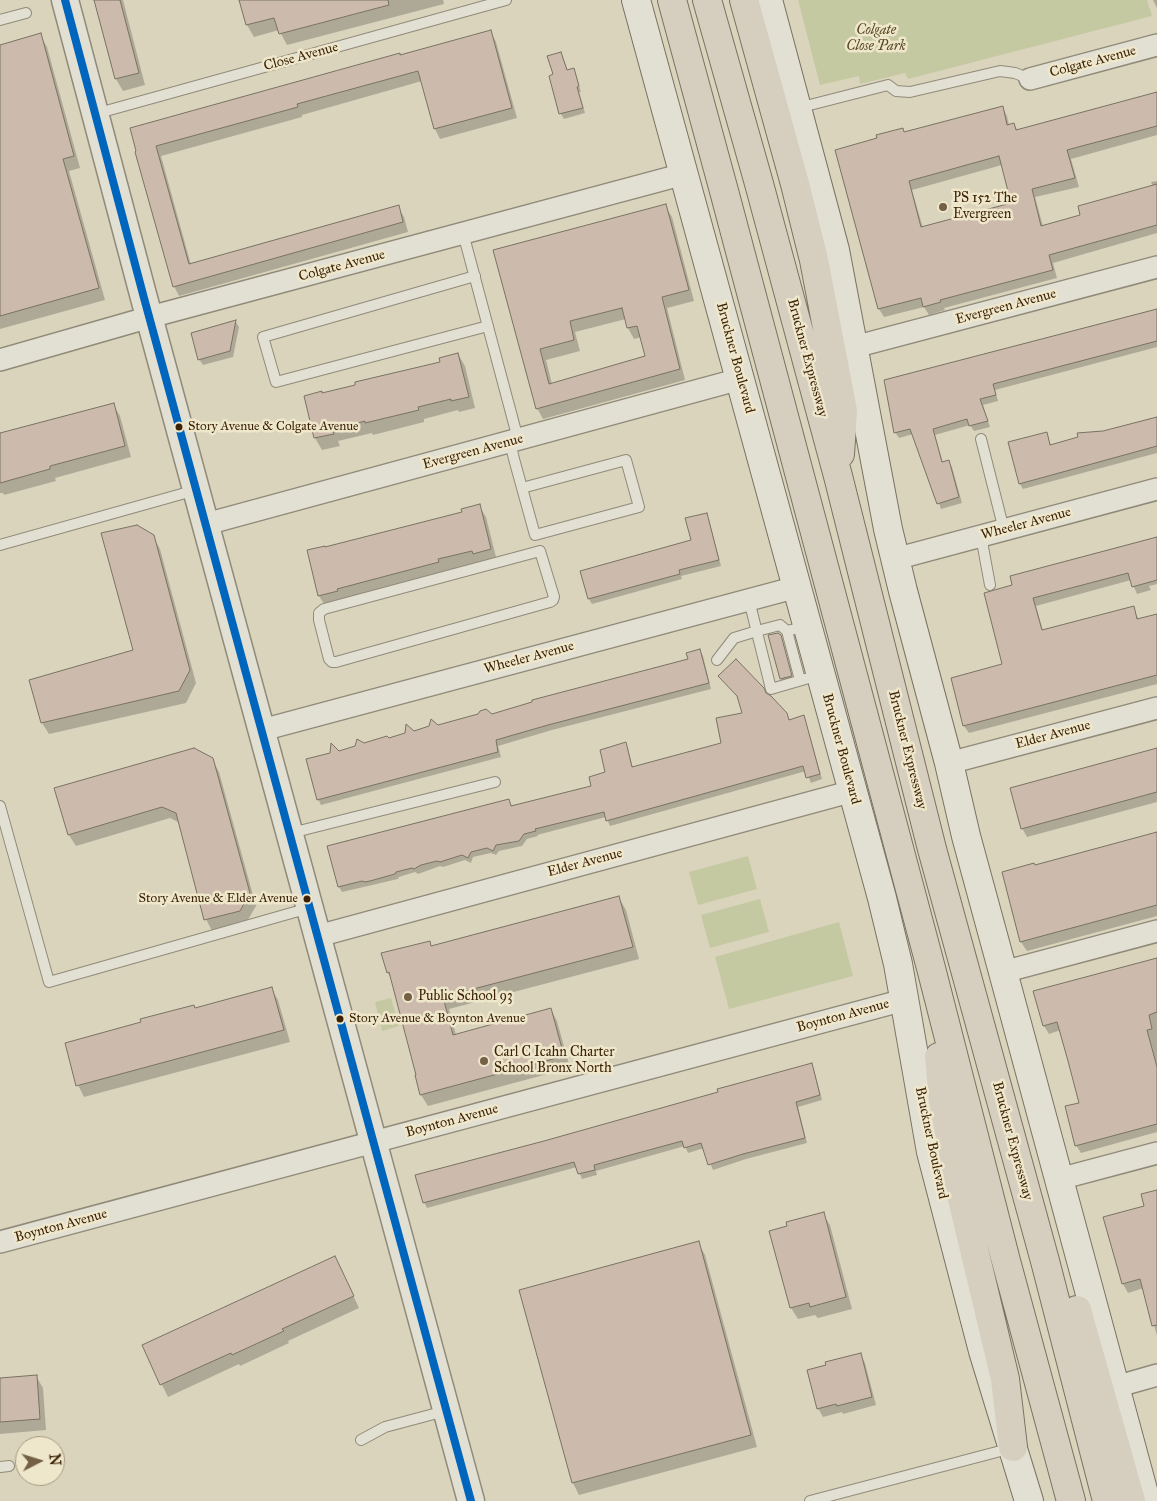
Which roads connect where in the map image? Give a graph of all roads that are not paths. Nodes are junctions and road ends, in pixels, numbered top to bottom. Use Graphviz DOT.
graph roads {
  1 [pos="65,0"];
  2 [pos="506,0"];
  3 [pos="636,0"];
  4 [pos="672,0"];
  5 [pos="706,0"];
  6 [pos="744,0"];
  7 [pos="768,0"];
  8 [pos="26,13"];
  9 [pos="0,20"];
  10 [pos="1157,45"];
  11 [pos="1030,79"];
  12 [pos="797,108"];
  13 [pos="95,114"];
  14 [pos="684,174"];
  15 [pos="463,233"];
  16 [pos="1157,266"];
  17 [pos="475,276"];
  18 [pos="150,317"];
  19 [pos="488,326"];
  20 [pos="854,347"];
  21 [pos="0,360"];
  22 [pos="740,379"];
  23 [pos="981,439"];
  24 [pos="514,440"];
  25 [pos="838,476"];
  26 [pos="522,488"];
  27 [pos="1157,488"];
  28 [pos="197,490"];
  29 [pos="206,524"];
  30 [pos="1004,530"];
  31 [pos="535,536"];
  32 [pos="982,536"];
  33 [pos="0,545"];
  34 [pos="540,551"];
  35 [pos="895,559"];
  36 [pos="990,585"];
  37 [pos="797,587"];
  38 [pos="749,600"];
  39 [pos="757,631"];
  40 [pos="793,637"];
  41 [pos="717,660"];
  42 [pos="811,677"];
  43 [pos="1157,708"];
  44 [pos="262,730"];
  45 [pos="949,763"];
  46 [pos="494,782"];
  47 [pos="853,791"];
  48 [pos="0,806"];
  49 [pos="290,834"];
  50 [pos="310,908"];
  51 [pos="1157,931"];
  52 [pos="318,936"];
  53 [pos="931,968"];
  54 [pos="1003,972"];
  55 [pos="904,1000"];
  56 [pos="374,1143"];
  57 [pos="1157,1153"];
  58 [pos="1059,1178"];
  59 [pos="0,1242"];
  60 [pos="1045,1261"];
  61 [pos="1157,1375"];
  62 [pos="1115,1387"];
  63 [pos="446,1411"];
  64 [pos="361,1440"];
  65 [pos="1013,1448"];
  66 [pos="471,1501"];
  67 [pos="810,1501"];
  68 [pos="1029,1501"];
  69 [pos="1071,1501"];
  70 [pos="1107,1501"];
  71 [pos="1131,1501"];
  72 [pos="1146,1501"];
  1 -- 13 [label="street"];
  2 -- 13 [label="lane, Close Avenue"];
  3 -- 14 [label="main road, Bruckner Boulevard"];
  4 -- 53 [label="highway"];
  5 -- 25 [label="highway, Bruckner Expressway"];
  6 -- 25 [label="highway"];
  7 -- 12 [label="main road"];
  8 -- 9 [label="lane"];
  10 -- 11 [label="street, Colgate Avenue"];
  11 -- 12 [label="lane"];
  12 -- 20 [label="main road"];
  13 -- 18 [label="street"];
  14 -- 15 [label="street, Colgate Avenue"];
  14 -- 22 [label="main road, Bruckner Boulevard"];
  15 -- 17 [label="lane"];
  15 -- 18 [label="street, Colgate Avenue"];
  16 -- 20 [label="street, Evergreen Avenue"];
  17 -- 19 [label="lane"];
  17 -- 19 [label="lane"];
  18 -- 21 [label="street, Colgate Avenue"];
  18 -- 28 [label="street"];
  19 -- 24 [label="lane"];
  20 -- 35 [label="main road"];
  22 -- 24 [label="street, Evergreen Avenue"];
  22 -- 37 [label="main road, Bruckner Boulevard"];
  23 -- 30 [label="lane"];
  24 -- 26 [label="lane"];
  24 -- 29 [label="street, Evergreen Avenue"];
  25 -- 60 [label="highway, Bruckner Expressway"];
  26 -- 31 [label="lane"];
  26 -- 31 [label="lane"];
  27 -- 30 [label="street, Wheeler Avenue"];
  28 -- 29 [label="street"];
  28 -- 33 [label="lane"];
  29 -- 44 [label="street"];
  30 -- 32 [label="street, Wheeler Avenue"];
  31 -- 34 [label="lane"];
  32 -- 35 [label="street, Wheeler Avenue"];
  32 -- 36 [label="lane"];
  34 -- 34 [label="lane"];
  35 -- 45 [label="main road"];
  37 -- 38 [label="street, Wheeler Avenue"];
  37 -- 40 [label="main road, Bruckner Boulevard"];
  38 -- 39 [label="lane"];
  38 -- 44 [label="street, Wheeler Avenue"];
  39 -- 40 [label="lane"];
  39 -- 41 [label="lane"];
  39 -- 42 [label="lane"];
  40 -- 42 [label="main road, Bruckner Boulevard"];
  40 -- 42 [label="lane"];
  42 -- 47 [label="main road, Bruckner Boulevard"];
  43 -- 45 [label="street, Elder Avenue"];
  44 -- 49 [label="street"];
  45 -- 54 [label="main road"];
  46 -- 49 [label="lane"];
  47 -- 52 [label="street, Elder Avenue"];
  47 -- 55 [label="main road, Bruckner Boulevard"];
  48 -- 50 [label="lane"];
  49 -- 50 [label="street"];
  50 -- 52 [label="street"];
  51 -- 54 [label="street"];
  52 -- 56 [label="street"];
  53 -- 65 [label="highway"];
  53 -- 69 [label="highway"];
  54 -- 58 [label="main road"];
  55 -- 56 [label="street, Boynton Avenue"];
  55 -- 65 [label="main road, Bruckner Boulevard"];
  56 -- 59 [label="street, Boynton Avenue"];
  56 -- 63 [label="street"];
  57 -- 58 [label="street"];
  58 -- 62 [label="main road"];
  60 -- 70 [label="highway, Bruckner Expressway"];
  60 -- 71 [label="highway"];
  61 -- 62 [label="street"];
  62 -- 72 [label="main road"];
  63 -- 64 [label="lane"];
  63 -- 66 [label="street"];
  65 -- 67 [label="lane"];
  65 -- 68 [label="main road, Bruckner Boulevard"];
}
